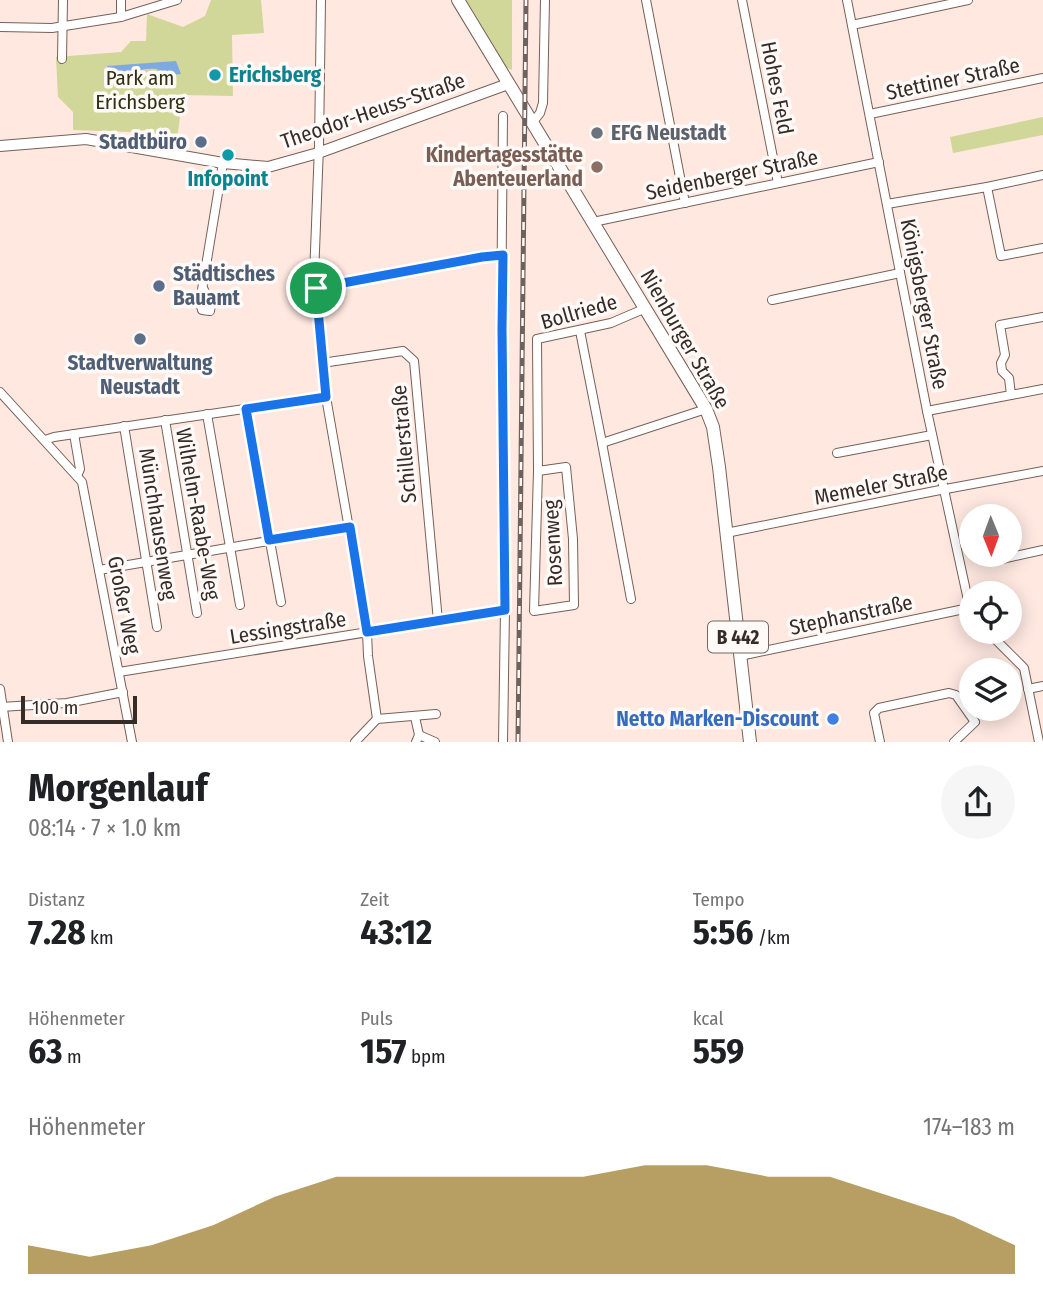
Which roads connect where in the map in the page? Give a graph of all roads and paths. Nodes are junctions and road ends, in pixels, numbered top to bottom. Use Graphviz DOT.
graph roads {
  1 [pos="63,0"];
  2 [pos="121,0"];
  3 [pos="177,0"];
  4 [pos="321,0"];
  5 [pos="458,0"];
  6 [pos="545,0"];
  7 [pos="646,0"];
  8 [pos="742,0"];
  9 [pos="847,0"];
  10 [pos="968,0"];
  11 [pos="121,17"];
  12 [pos="852,25"];
  13 [pos="62,26"];
  14 [pos="0,27"];
  15 [pos="62,59"];
  16 [pos="1043,78"];
  17 [pos="508,84"];
  18 [pos="870,114"];
  19 [pos="503,116"];
  20 [pos="533,122"];
  21 [pos="0,146"];
  22 [pos="318,152"];
  23 [pos="223,163"];
  24 [pos="879,163"];
  25 [pos="1043,175"];
  26 [pos="778,183"];
  27 [pos="987,187"];
  28 [pos="685,203"];
  29 [pos="887,204"];
  30 [pos="593,222"];
  31 [pos="1043,248"];
  32 [pos="503,255"];
  33 [pos="900,273"];
  34 [pos="203,288"];
  35 [pos="316,288"];
  36 [pos="772,300"];
  37 [pos="646,308"];
  38 [pos="1043,317"];
  39 [pos="580,331"];
  40 [pos="322,363"];
  41 [pos="1043,389"];
  42 [pos="0,391"];
  43 [pos="1011,395"];
  44 [pos="326,397"];
  45 [pos="246,409"];
  46 [pos="706,409"];
  47 [pos="927,411"];
  48 [pos="206,414"];
  49 [pos="165,420"];
  50 [pos="124,426"];
  51 [pos="74,434"];
  52 [pos="932,435"];
  53 [pos="45,440"];
  54 [pos="602,443"];
  55 [pos="837,453"];
  56 [pos="538,471"];
  57 [pos="1043,471"];
  58 [pos="77,476"];
  59 [pos="944,490"];
  60 [pos="350,527"];
  61 [pos="726,533"];
  62 [pos="269,540"];
  63 [pos="230,547"];
  64 [pos="1043,550"];
  65 [pos="188,555"];
  66 [pos="1022,555"];
  67 [pos="146,561"];
  68 [pos="99,570"];
  69 [pos="964,581"];
  70 [pos="631,598"];
  71 [pos="281,602"];
  72 [pos="240,605"];
  73 [pos="505,610"];
  74 [pos="534,611"];
  75 [pos="197,613"];
  76 [pos="959,613"];
  77 [pos="438,621"];
  78 [pos="157,627"];
  79 [pos="367,632"];
  80 [pos="1000,644"];
  81 [pos="740,656"];
  82 [pos="120,672"];
  83 [pos="1043,686"];
  84 [pos="0,689"];
  85 [pos="1028,689"];
  86 [pos="123,692"];
  87 [pos="1,707"];
  88 [pos="436,714"];
  89 [pos="415,717"];
  90 [pos="377,719"];
  91 [pos="417,738"];
  92 [pos="8,742"];
  93 [pos="132,742"];
  94 [pos="355,742"];
  95 [pos="435,742"];
  96 [pos="503,742"];
  97 [pos="750,742"];
  98 [pos="880,742"];
  99 [pos="954,742"];
  100 [pos="1039,742"];
  1 -- 13 [label="street"];
  2 -- 11 [label="street"];
  3 -- 11 [label="street"];
  4 -- 22 [label="street"];
  5 -- 17 [label="main road, Nienburger Straße / B 442"];
  6 -- 20 [label="street"];
  7 -- 28 [label="street"];
  8 -- 26 [label="street, Hohes Feld"];
  9 -- 12 [label="street, Königsberger Straße"];
  10 -- 12 [label="street"];
  11 -- 13 [label="street"];
  12 -- 18 [label="street, Königsberger Straße"];
  13 -- 14 [label="street"];
  13 -- 15 [label="street"];
  16 -- 18 [label="street, Stettiner Straße"];
  17 -- 20 [label="main road, Nienburger Straße / B 442"];
  17 -- 22 [label="street, Theodor-Heuss-Straße"];
  18 -- 24 [label="street, Königsberger Straße"];
  19 -- 32 [label="street"];
  20 -- 30 [label="main road, Nienburger Straße / B 442"];
  21 -- 23 [label="street, Theodor-Heuss-Straße"];
  22 -- 23 [label="street, Theodor-Heuss-Straße"];
  22 -- 35 [label="street"];
  23 -- 34 [label="street"];
  24 -- 26 [label="street, Seidenberger Straße"];
  24 -- 29 [label="street, Königsberger Straße"];
  25 -- 27 [label="street"];
  26 -- 28 [label="street, Seidenberger Straße"];
  27 -- 29 [label="street"];
  27 -- 31 [label="street"];
  28 -- 30 [label="street, Seidenberger Straße"];
  29 -- 33 [label="street, Königsberger Straße"];
  30 -- 37 [label="main road, Nienburger Straße / B 442"];
  32 -- 35 [label="street"];
  32 -- 73 [label="street"];
  33 -- 36 [label="street"];
  33 -- 47 [label="street, Königsberger Straße"];
  35 -- 40 [label="street"];
  37 -- 39 [label="street, Bollriede"];
  37 -- 46 [label="main road, Nienburger Straße / B 442"];
  38 -- 43 [label="street"];
  39 -- 54 [label="street"];
  39 -- 56 [label="street, Bollriede"];
  40 -- 44 [label="street"];
  40 -- 77 [label="street, Schillerstraße"];
  41 -- 43 [label="street"];
  42 -- 53 [label="street, Großer Weg"];
  43 -- 47 [label="street"];
  44 -- 45 [label="street"];
  44 -- 60 [label="street"];
  45 -- 48 [label="street"];
  45 -- 62 [label="street"];
  46 -- 54 [label="street"];
  46 -- 61 [label="main road, Nienburger Straße / B 442"];
  47 -- 52 [label="street, Königsberger Straße"];
  48 -- 49 [label="street"];
  48 -- 63 [label="street"];
  49 -- 50 [label="street"];
  49 -- 65 [label="street, Wilhelm-Raabe-Weg"];
  50 -- 51 [label="street"];
  50 -- 67 [label="street, Münchhausenweg"];
  51 -- 53 [label="street"];
  51 -- 58 [label="street, Großer Weg"];
  52 -- 55 [label="street"];
  52 -- 59 [label="street, Königsberger Straße"];
  53 -- 58 [label="street, Großer Weg"];
  54 -- 70 [label="street"];
  56 -- 74 [label="street, Bollriede"];
  56 -- 74 [label="street, Rosenweg"];
  57 -- 59 [label="street, Memeler Straße"];
  58 -- 68 [label="street, Großer Weg"];
  59 -- 61 [label="street, Memeler Straße"];
  59 -- 69 [label="street, Königsberger Straße"];
  60 -- 62 [label="street"];
  60 -- 79 [label="street"];
  61 -- 81 [label="main road, Nienburger Straße / B 442"];
  62 -- 63 [label="street"];
  62 -- 71 [label="street"];
  63 -- 65 [label="street"];
  63 -- 72 [label="street"];
  64 -- 66 [label="street"];
  65 -- 67 [label="street"];
  65 -- 75 [label="street, Wilhelm-Raabe-Weg"];
  67 -- 68 [label="street"];
  67 -- 78 [label="street, Münchhausenweg"];
  68 -- 82 [label="street, Großer Weg"];
  73 -- 77 [label="street, Lessingstraße"];
  73 -- 96 [label="street"];
  76 -- 81 [label="street, Stephanstraße"];
  77 -- 79 [label="street, Lessingstraße"];
  79 -- 82 [label="street, Lessingstraße"];
  79 -- 90 [label="street"];
  80 -- 85 [label="street"];
  81 -- 97 [label="main road, Nienburger Straße / B 442"];
  82 -- 86 [label="street, Großer Weg"];
  83 -- 85 [label="street"];
  84 -- 87 [label="street"];
  85 -- 100 [label="street"];
  86 -- 87 [label="street"];
  86 -- 93 [label="street, Großer Weg"];
  87 -- 92 [label="street"];
  88 -- 89 [label="street"];
  89 -- 90 [label="street"];
  89 -- 91 [label="street"];
  90 -- 94 [label="street"];
  91 -- 95 [label="street"];
  98 -- 99 [label="street"];
}
